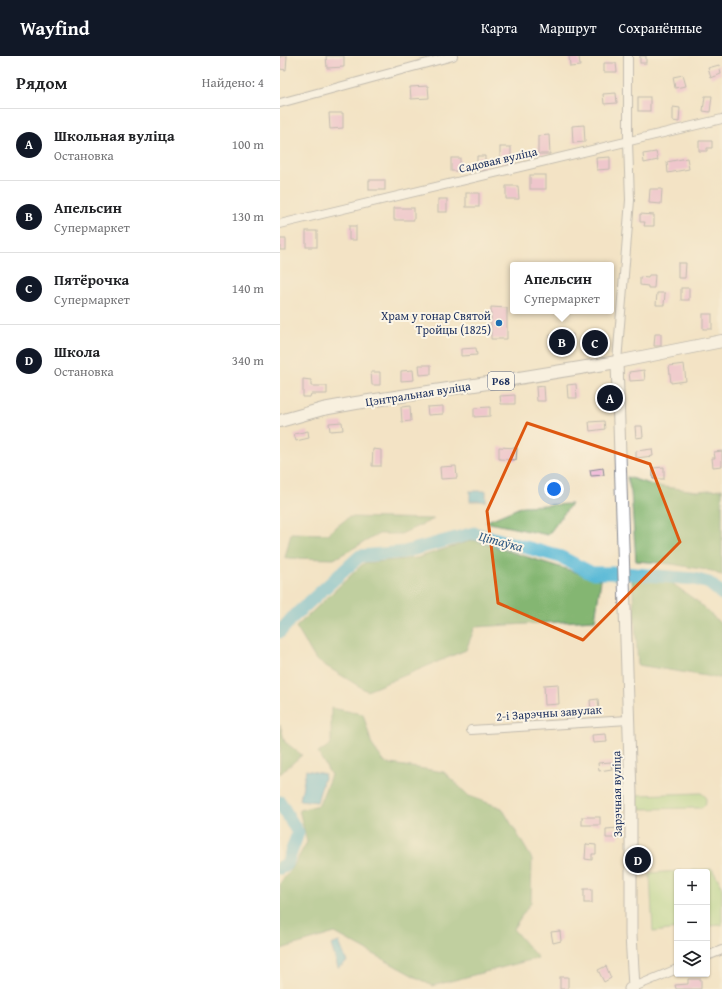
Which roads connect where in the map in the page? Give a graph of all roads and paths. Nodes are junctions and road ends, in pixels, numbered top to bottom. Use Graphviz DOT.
graph roads {
  1 [pos="453,56"];
  2 [pos="628,56"];
  3 [pos="280,103"];
  4 [pos="722,119"];
  5 [pos="628,142"];
  6 [pos="280,224"];
  7 [pos="722,341"];
  8 [pos="617,362"];
  9 [pos="280,421"];
  10 [pos="628,720"];
  11 [pos="471,730"];
  12 [pos="722,950"];
  13 [pos="710,955"];
  14 [pos="674,970"];
  15 [pos="633,988"];
  1 -- 3 [label="street"];
  2 -- 5 [label="street"];
  4 -- 5 [label="street, Садовая вуліца"];
  5 -- 6 [label="street, Садовая вуліца"];
  5 -- 8 [label="street"];
  7 -- 8 [label="main road, Цэнтральная вуліца / Р68"];
  8 -- 9 [label="main road, Цэнтральная вуліца / Р68"];
  8 -- 10 [label="main road, Зарэчная вуліца"];
  10 -- 11 [label="street, 2-і Зарэчны завулак"];
  10 -- 15 [label="main road, Зарэчная вуліца"];
  12 -- 13 [label="street"];
  14 -- 15 [label="street, Зарэчная вуліца"];
}
